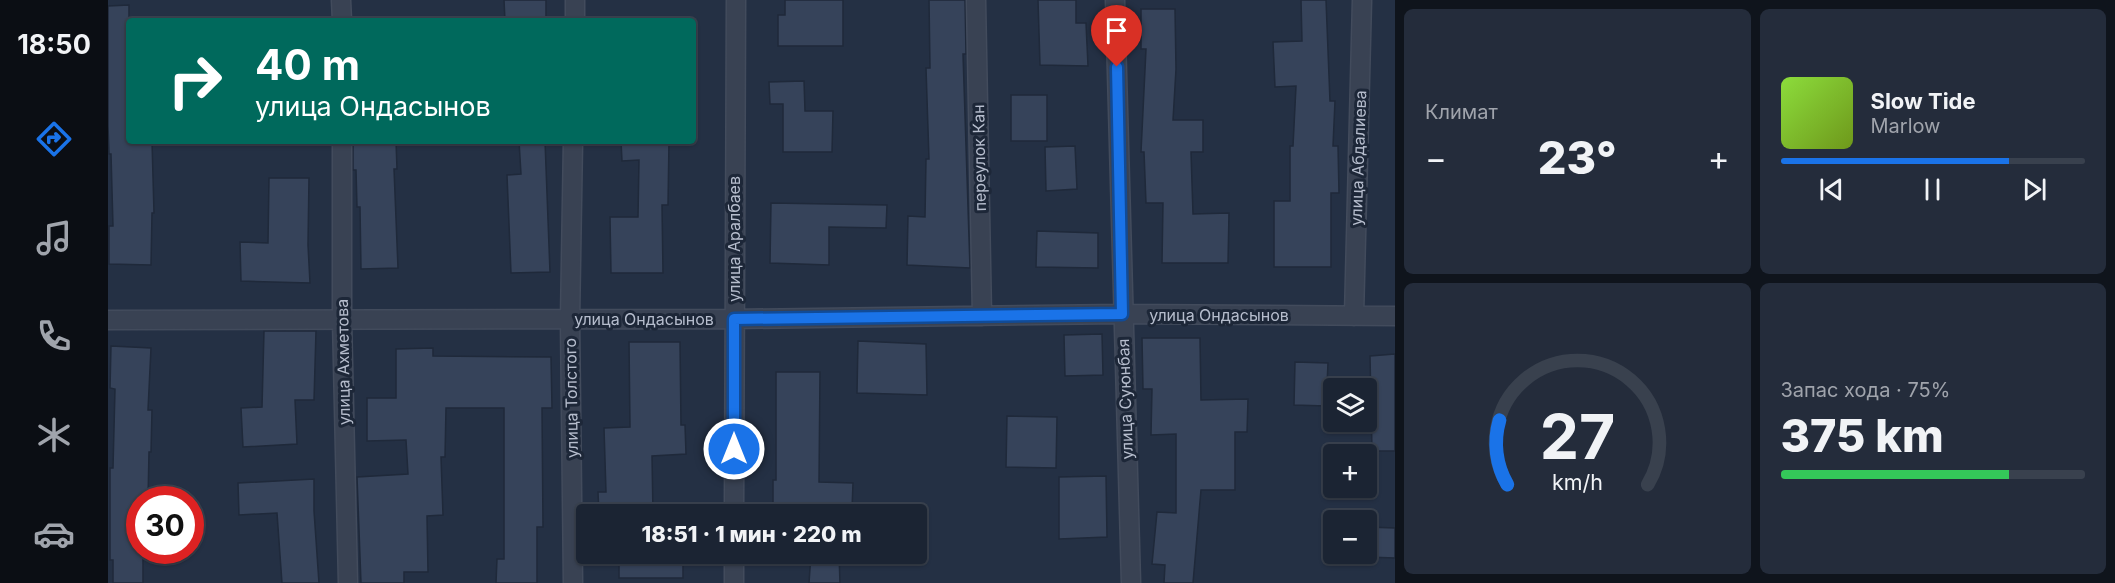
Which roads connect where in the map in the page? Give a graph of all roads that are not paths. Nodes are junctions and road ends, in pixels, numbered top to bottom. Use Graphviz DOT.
graph roads {
  1 [pos="342,0"];
  2 [pos="575,0"];
  3 [pos="736,0"];
  4 [pos="976,0"];
  5 [pos="1115,0"];
  6 [pos="1362,0"];
  7 [pos="342,18"];
  8 [pos="574,18"];
  9 [pos="342,144"];
  10 [pos="573,144"];
  11 [pos="1122,314"];
  12 [pos="982,316"];
  13 [pos="1354,316"];
  14 [pos="1395,316"];
  15 [pos="734,319"];
  16 [pos="108,320"];
  17 [pos="342,320"];
  18 [pos="570,320"];
  19 [pos="734,504"];
  20 [pos="734,564"];
  21 [pos="348,583"];
  22 [pos="573,583"];
  23 [pos="734,583"];
  24 [pos="1131,583"];
  1 -- 7 [label="street"];
  2 -- 8 [label="street"];
  3 -- 15 [label="street, улица Аралбаев"];
  4 -- 12 [label="street, переулок Кан"];
  5 -- 11 [label="street, улица Суюнбая"];
  6 -- 13 [label="street, улица Абдалиева"];
  9 -- 17 [label="street, улица Ахметова"];
  10 -- 18 [label="street, улица Толстого"];
  11 -- 12 [label="street, улица Ондасынов"];
  11 -- 13 [label="street, улица Ондасынов"];
  11 -- 24 [label="street, улица Суюнбая"];
  12 -- 15 [label="street, улица Ондасынов"];
  13 -- 14 [label="street, улица Ондасынов"];
  15 -- 18 [label="street, улица Ондасынов"];
  15 -- 19 [label="street, улица Аралбаев"];
  16 -- 17 [label="street, улица Ондасынов"];
  17 -- 18 [label="street, улица Ондасынов"];
  17 -- 21 [label="street, улица Ахметова"];
  18 -- 22 [label="street, улица Толстого"];
  20 -- 23 [label="street"];
}
